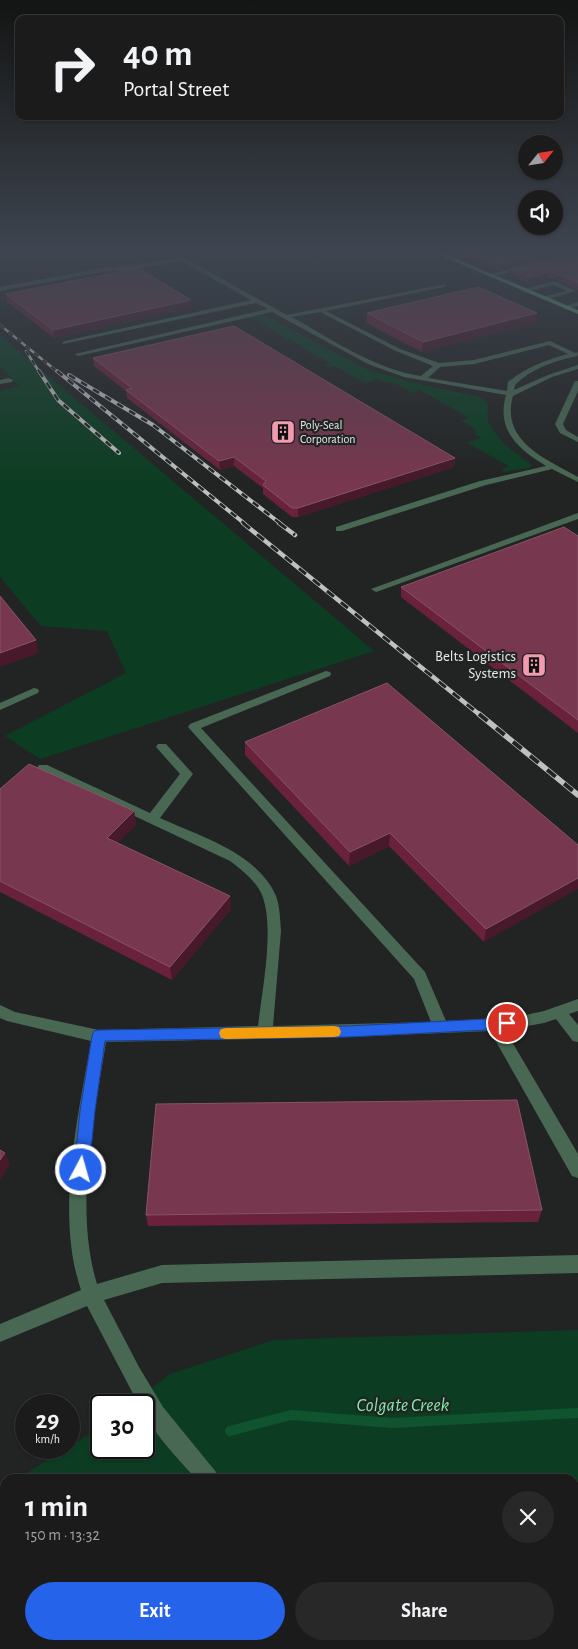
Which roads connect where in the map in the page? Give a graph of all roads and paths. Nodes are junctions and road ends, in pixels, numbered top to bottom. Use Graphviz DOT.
graph roads {
  1 [pos="127,329"];
  2 [pos="188,329"];
  3 [pos="307,329"];
  4 [pos="358,329"];
  5 [pos="65,343"];
  6 [pos="78,354"];
  7 [pos="576,354"];
  8 [pos="438,364"];
  9 [pos="578,367"];
  10 [pos="422,379"];
  11 [pos="9,380"];
  12 [pos="0,382"];
  13 [pos="578,382"];
  14 [pos="512,394"];
  15 [pos="578,440"];
  16 [pos="554,466"];
  17 [pos="578,480"];
  18 [pos="578,516"];
  19 [pos="339,529"];
  20 [pos="376,589"];
  21 [pos="326,674"];
  22 [pos="34,691"];
  23 [pos="0,707"];
  24 [pos="162,747"];
  25 [pos="43,768"];
  26 [pos="152,819"];
  27 [pos="577,1007"];
  28 [pos="0,1011"];
  29 [pos="559,1012"];
  30 [pos="494,1024"];
  31 [pos="441,1028"];
  32 [pos="265,1033"];
  33 [pos="99,1036"];
  34 [pos="578,1036"];
  35 [pos="578,1170"];
  36 [pos="578,1264"];
  37 [pos="92,1294"];
  38 [pos="0,1333"];
  39 [pos="205,1474"];
  1 -- 5 [label="street"];
  2 -- 6 [label="street"];
  3 -- 10 [label="street"];
  4 -- 8 [label="street"];
  7 -- 8 [label="street"];
  7 -- 14 [label="street"];
  8 -- 10 [label="street"];
  9 -- 14 [label="street"];
  10 -- 14 [label="street"];
  11 -- 12 [label="street"];
  13 -- 15 [label="street"];
  14 -- 16 [label="street"];
  16 -- 17 [label="street"];
  16 -- 19 [label="street"];
  18 -- 20 [label="street"];
  21 -- 31 [label="street"];
  22 -- 23 [label="street"];
  24 -- 26 [label="street"];
  25 -- 26 [label="street"];
  26 -- 32 [label="street"];
  27 -- 29 [label="street"];
  28 -- 33 [label="street"];
  29 -- 30 [label="street"];
  29 -- 34 [label="street"];
  30 -- 31 [label="street"];
  30 -- 35 [label="street"];
  31 -- 32 [label="street"];
  32 -- 33 [label="street"];
  33 -- 37 [label="street"];
  36 -- 37 [label="street"];
  37 -- 38 [label="street"];
  37 -- 39 [label="street"];
}
